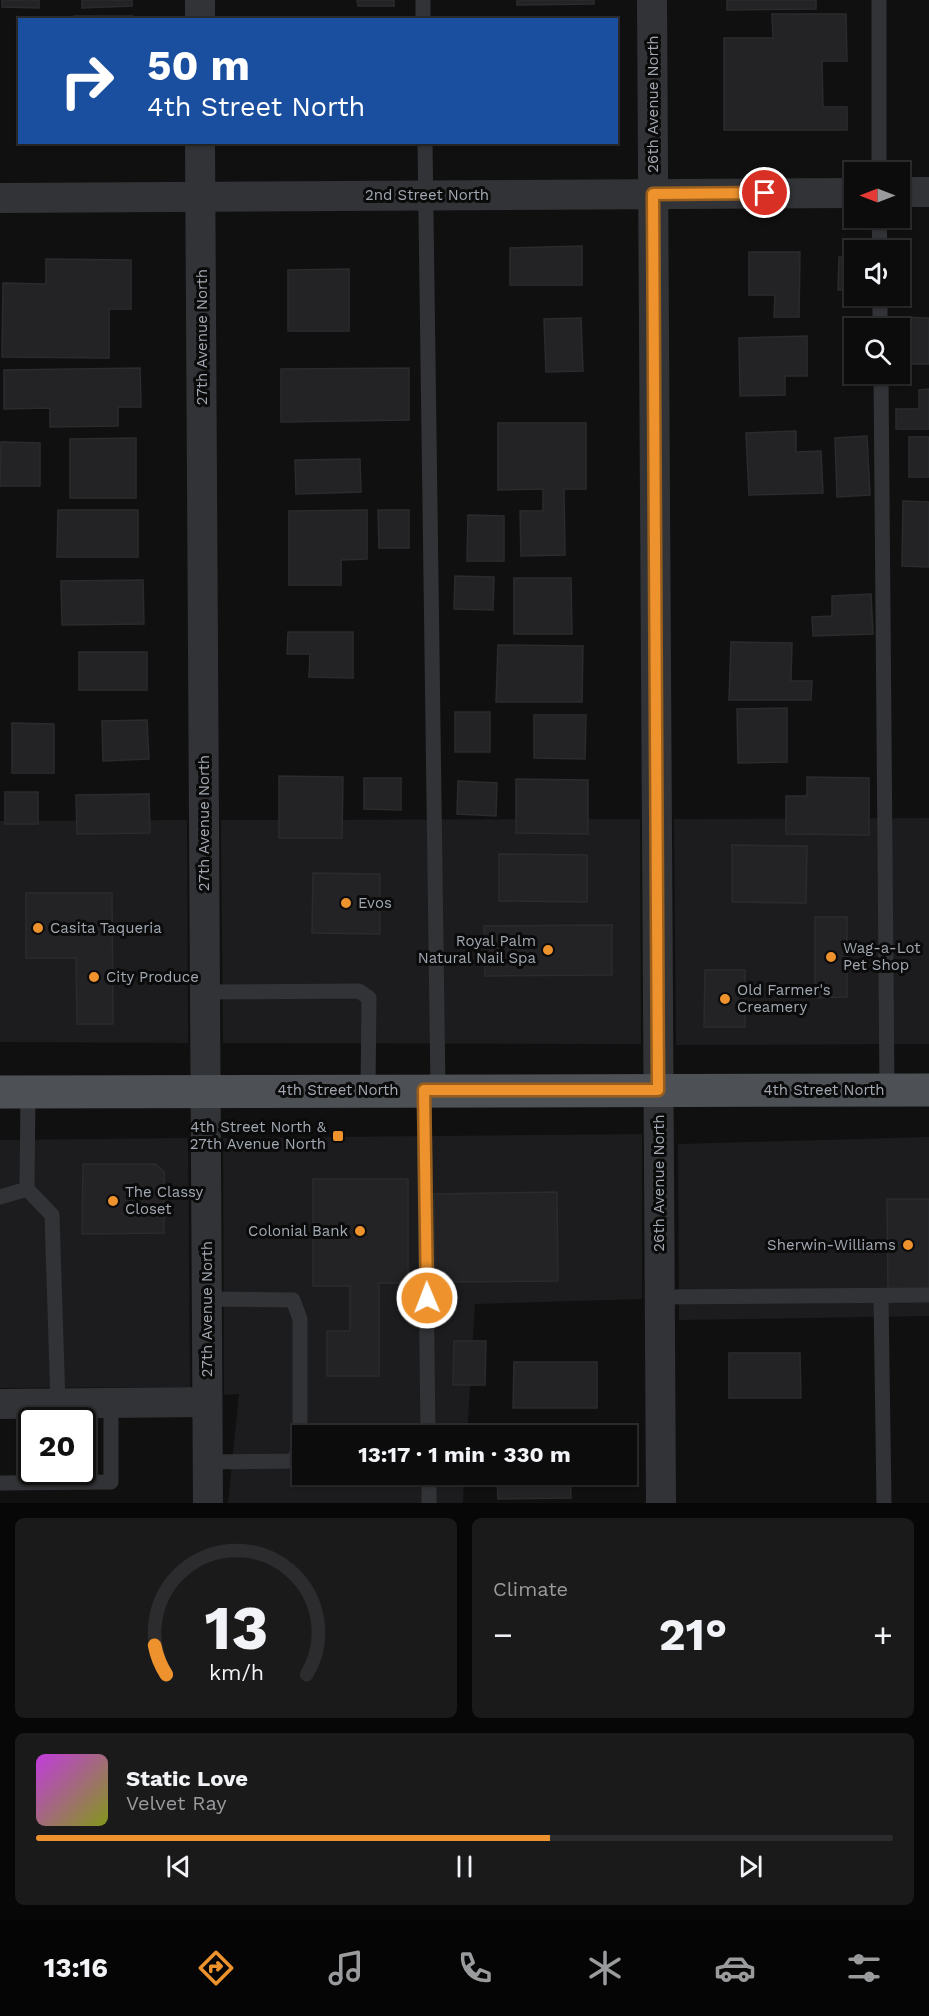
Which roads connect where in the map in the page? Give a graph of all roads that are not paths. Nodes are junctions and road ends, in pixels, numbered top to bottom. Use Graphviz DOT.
graph roads {
  1 [pos="200,0"];
  2 [pos="423,0"];
  3 [pos="652,0"];
  4 [pos="879,0"];
  5 [pos="200,18"];
  6 [pos="423,18"];
  7 [pos="200,144"];
  8 [pos="425,144"];
  9 [pos="879,162"];
  10 [pos="910,192"];
  11 [pos="929,192"];
  12 [pos="844,193"];
  13 [pos="653,194"];
  14 [pos="426,195"];
  15 [pos="201,196"];
  16 [pos="0,198"];
  17 [pos="881,384"];
  18 [pos="205,992"];
  19 [pos="206,1090"];
  20 [pos="368,1090"];
  21 [pos="431,1090"];
  22 [pos="658,1090"];
  23 [pos="887,1090"];
  24 [pos="929,1090"];
  25 [pos="14,1092"];
  26 [pos="27,1189"];
  27 [pos="0,1197"];
  28 [pos="929,1295"];
  29 [pos="881,1296"];
  30 [pos="659,1297"];
  31 [pos="207,1299"];
  32 [pos="207,1402"];
  33 [pos="58,1403"];
  34 [pos="111,1403"];
  35 [pos="0,1404"];
  36 [pos="428,1425"];
  37 [pos="208,1462"];
  38 [pos="0,1483"];
  39 [pos="429,1485"];
  40 [pos="208,1503"];
  41 [pos="429,1503"];
  42 [pos="660,1503"];
  43 [pos="884,1503"];
  1 -- 5 [label="street"];
  2 -- 6 [label="lane"];
  3 -- 13 [label="street, 26th Avenue North"];
  4 -- 9 [label="lane"];
  7 -- 15 [label="street, 27th Avenue North"];
  8 -- 14 [label="lane"];
  10 -- 11 [label="street"];
  12 -- 13 [label="street, 2nd Street North"];
  13 -- 14 [label="street, 2nd Street North"];
  13 -- 22 [label="street, 26th Avenue North"];
  14 -- 15 [label="street, 2nd Street North"];
  14 -- 21 [label="lane"];
  15 -- 16 [label="street, 2nd Street North"];
  15 -- 18 [label="street, 27th Avenue North"];
  17 -- 23 [label="lane"];
  18 -- 19 [label="street, 27th Avenue North"];
  18 -- 20 [label="lane"];
  19 -- 20 [label="main road, 4th Street North"];
  19 -- 25 [label="main road, 4th Street North"];
  19 -- 31 [label="street, 27th Avenue North"];
  20 -- 21 [label="main road, 4th Street North"];
  21 -- 22 [label="main road, 4th Street North"];
  21 -- 36 [label="lane"];
  22 -- 23 [label="main road, 4th Street North"];
  22 -- 30 [label="street, 26th Avenue North"];
  23 -- 24 [label="main road, 4th Street North"];
  25 -- 26 [label="lane"];
  26 -- 27 [label="lane"];
  26 -- 33 [label="lane"];
  28 -- 29 [label="lane"];
  29 -- 30 [label="lane"];
  29 -- 43 [label="lane"];
  30 -- 42 [label="street, 26th Avenue North"];
  31 -- 32 [label="street, 27th Avenue North"];
  31 -- 37 [label="lane"];
  32 -- 34 [label="street"];
  32 -- 37 [label="street, 27th Avenue North"];
  33 -- 34 [label="street"];
  33 -- 35 [label="street"];
  34 -- 38 [label="lane"];
  37 -- 40 [label="street, 27th Avenue North"];
  39 -- 41 [label="lane"];
}
